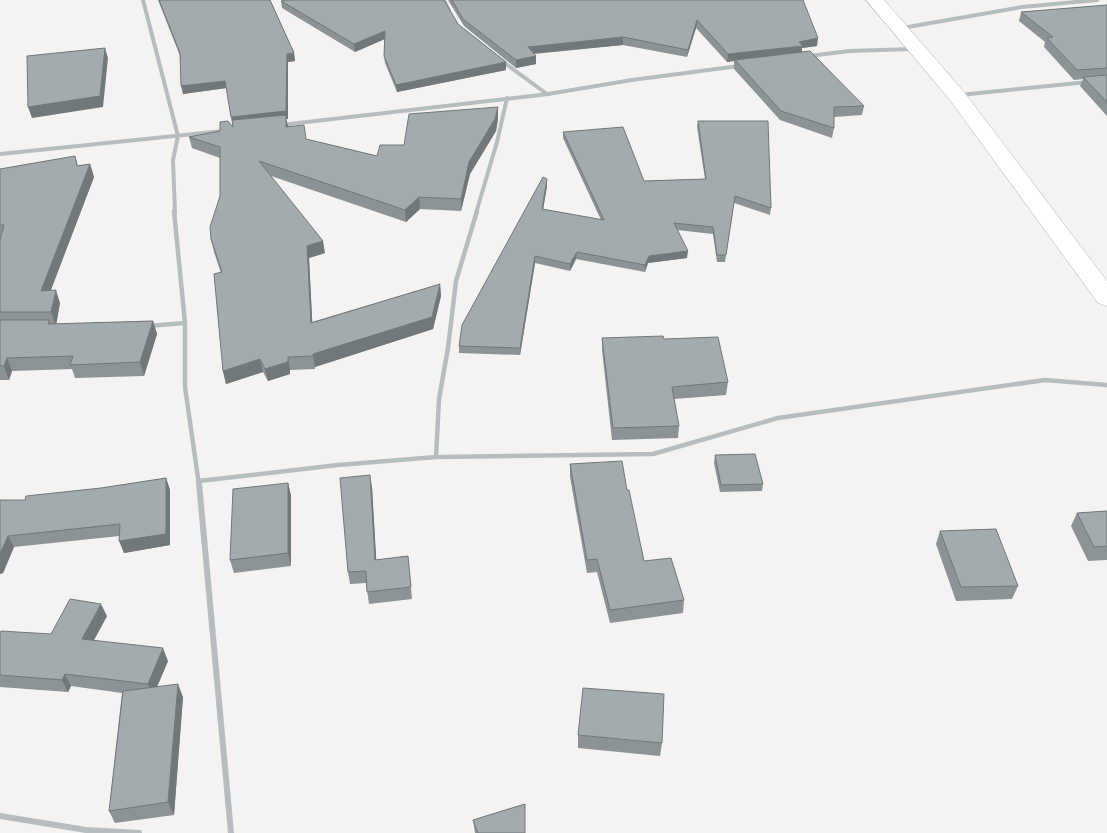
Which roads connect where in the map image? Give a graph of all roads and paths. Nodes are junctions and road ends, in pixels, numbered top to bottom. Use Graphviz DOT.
graph roads {
  1 [pos="143,0"];
  2 [pos="444,0"];
  3 [pos="875,0"];
  4 [pos="1097,0"];
  5 [pos="451,14"];
  6 [pos="899,28"];
  7 [pos="918,48"];
  8 [pos="802,57"];
  9 [pos="498,58"];
  10 [pos="745,65"];
  11 [pos="1098,81"];
  12 [pos="548,94"];
  13 [pos="957,96"];
  14 [pos="507,98"];
  15 [pos="276,125"];
  16 [pos="227,131"];
  17 [pos="178,136"];
  18 [pos="0,154"];
  19 [pos="1107,298"];
  20 [pos="185,323"];
  21 [pos="140,326"];
  22 [pos="1107,385"];
  23 [pos="436,457"];
  24 [pos="199,481"];
  25 [pos="0,816"];
  26 [pos="139,833"];
  27 [pos="231,833"];
  1 -- 17 [label="street"];
  2 -- 5 [label="street"];
  3 -- 6 [label="main road"];
  4 -- 6 [label="street"];
  6 -- 7 [label="main road"];
  7 -- 8 [label="street"];
  7 -- 13 [label="main road"];
  9 -- 12 [label="street"];
  10 -- 12 [label="street"];
  11 -- 13 [label="street"];
  12 -- 14 [label="street"];
  13 -- 19 [label="main road"];
  14 -- 15 [label="street"];
  14 -- 23 [label="street"];
  16 -- 17 [label="street"];
  17 -- 18 [label="street"];
  17 -- 20 [label="street"];
  20 -- 21 [label="street"];
  20 -- 24 [label="street"];
  22 -- 23 [label="street"];
  23 -- 24 [label="street"];
  24 -- 27 [label="street"];
  25 -- 26 [label="street"];
}
